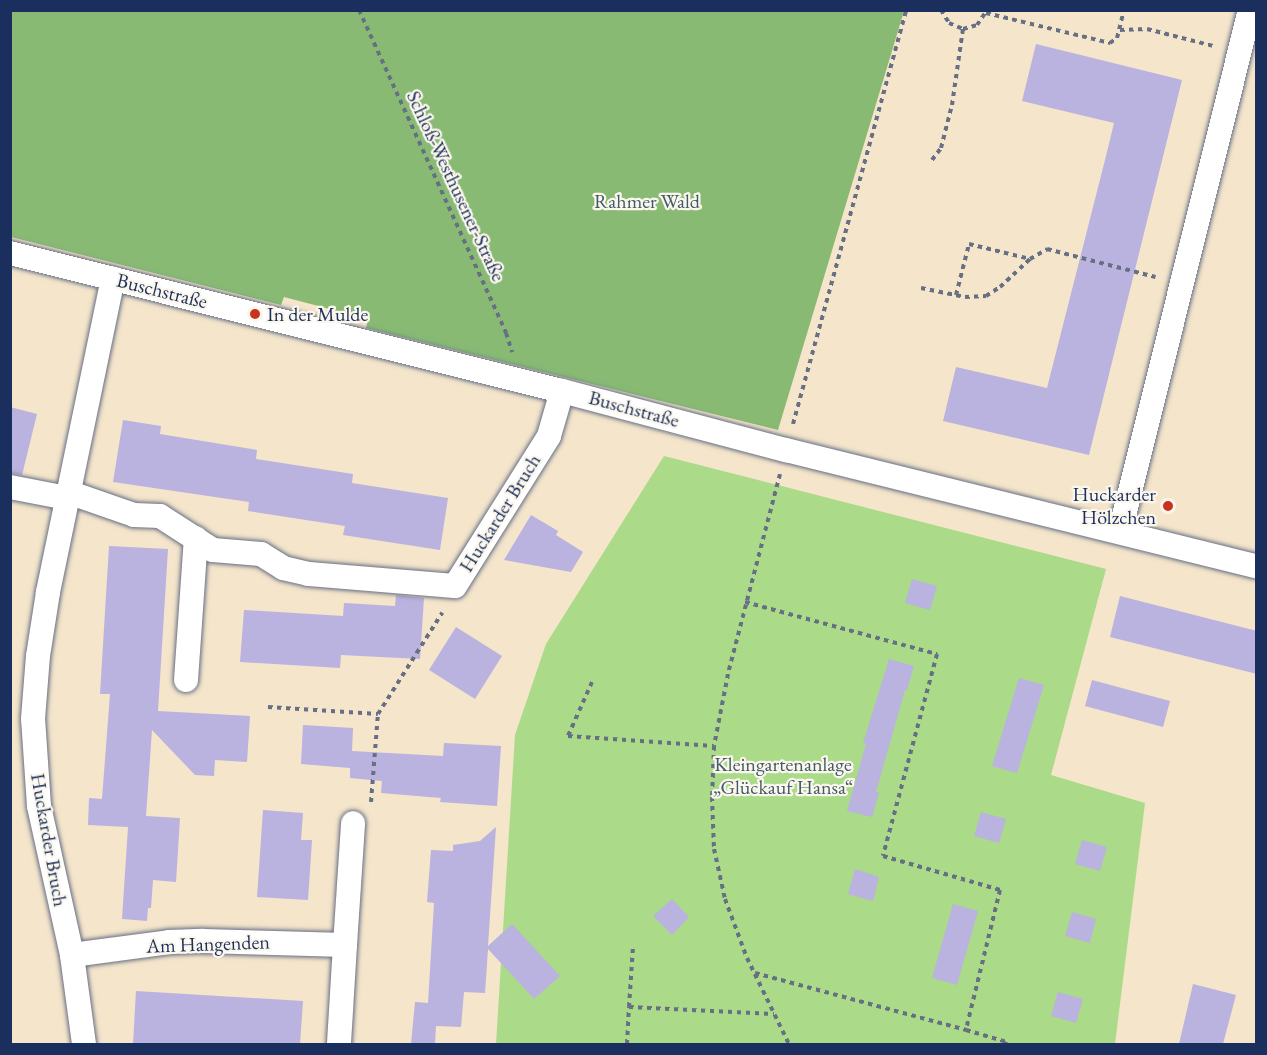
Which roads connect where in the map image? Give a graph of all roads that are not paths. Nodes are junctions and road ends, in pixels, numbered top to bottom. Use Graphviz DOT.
graph roads {
  1 [pos="1250,10"];
  2 [pos="10,253"];
  3 [pos="114,279"];
  4 [pos="562,391"];
  5 [pos="10,488"];
  6 [pos="68,495"];
  7 [pos="1120,532"];
  8 [pos="196,538"];
  9 [pos="1257,566"];
  10 [pos="186,680"];
  11 [pos="353,823"];
  12 [pos="345,945"];
  13 [pos="72,955"];
  14 [pos="84,1044"];
  15 [pos="339,1044"];
  1 -- 7 [label="street"];
  2 -- 3 [label="street, Buschstraße"];
  3 -- 4 [label="street, Buschstraße"];
  3 -- 6 [label="street, Huckarder Bruch"];
  4 -- 7 [label="street, Buschstraße"];
  4 -- 8 [label="street, Huckarder Bruch"];
  5 -- 6 [label="street"];
  6 -- 8 [label="street, Huckarder Bruch"];
  6 -- 13 [label="street, Huckarder Bruch"];
  7 -- 9 [label="street, Buschstraße"];
  8 -- 10 [label="street"];
  11 -- 12 [label="street"];
  12 -- 13 [label="street, Am Hangenden"];
  12 -- 15 [label="street"];
  13 -- 14 [label="street, Huckarder Bruch"];
}
